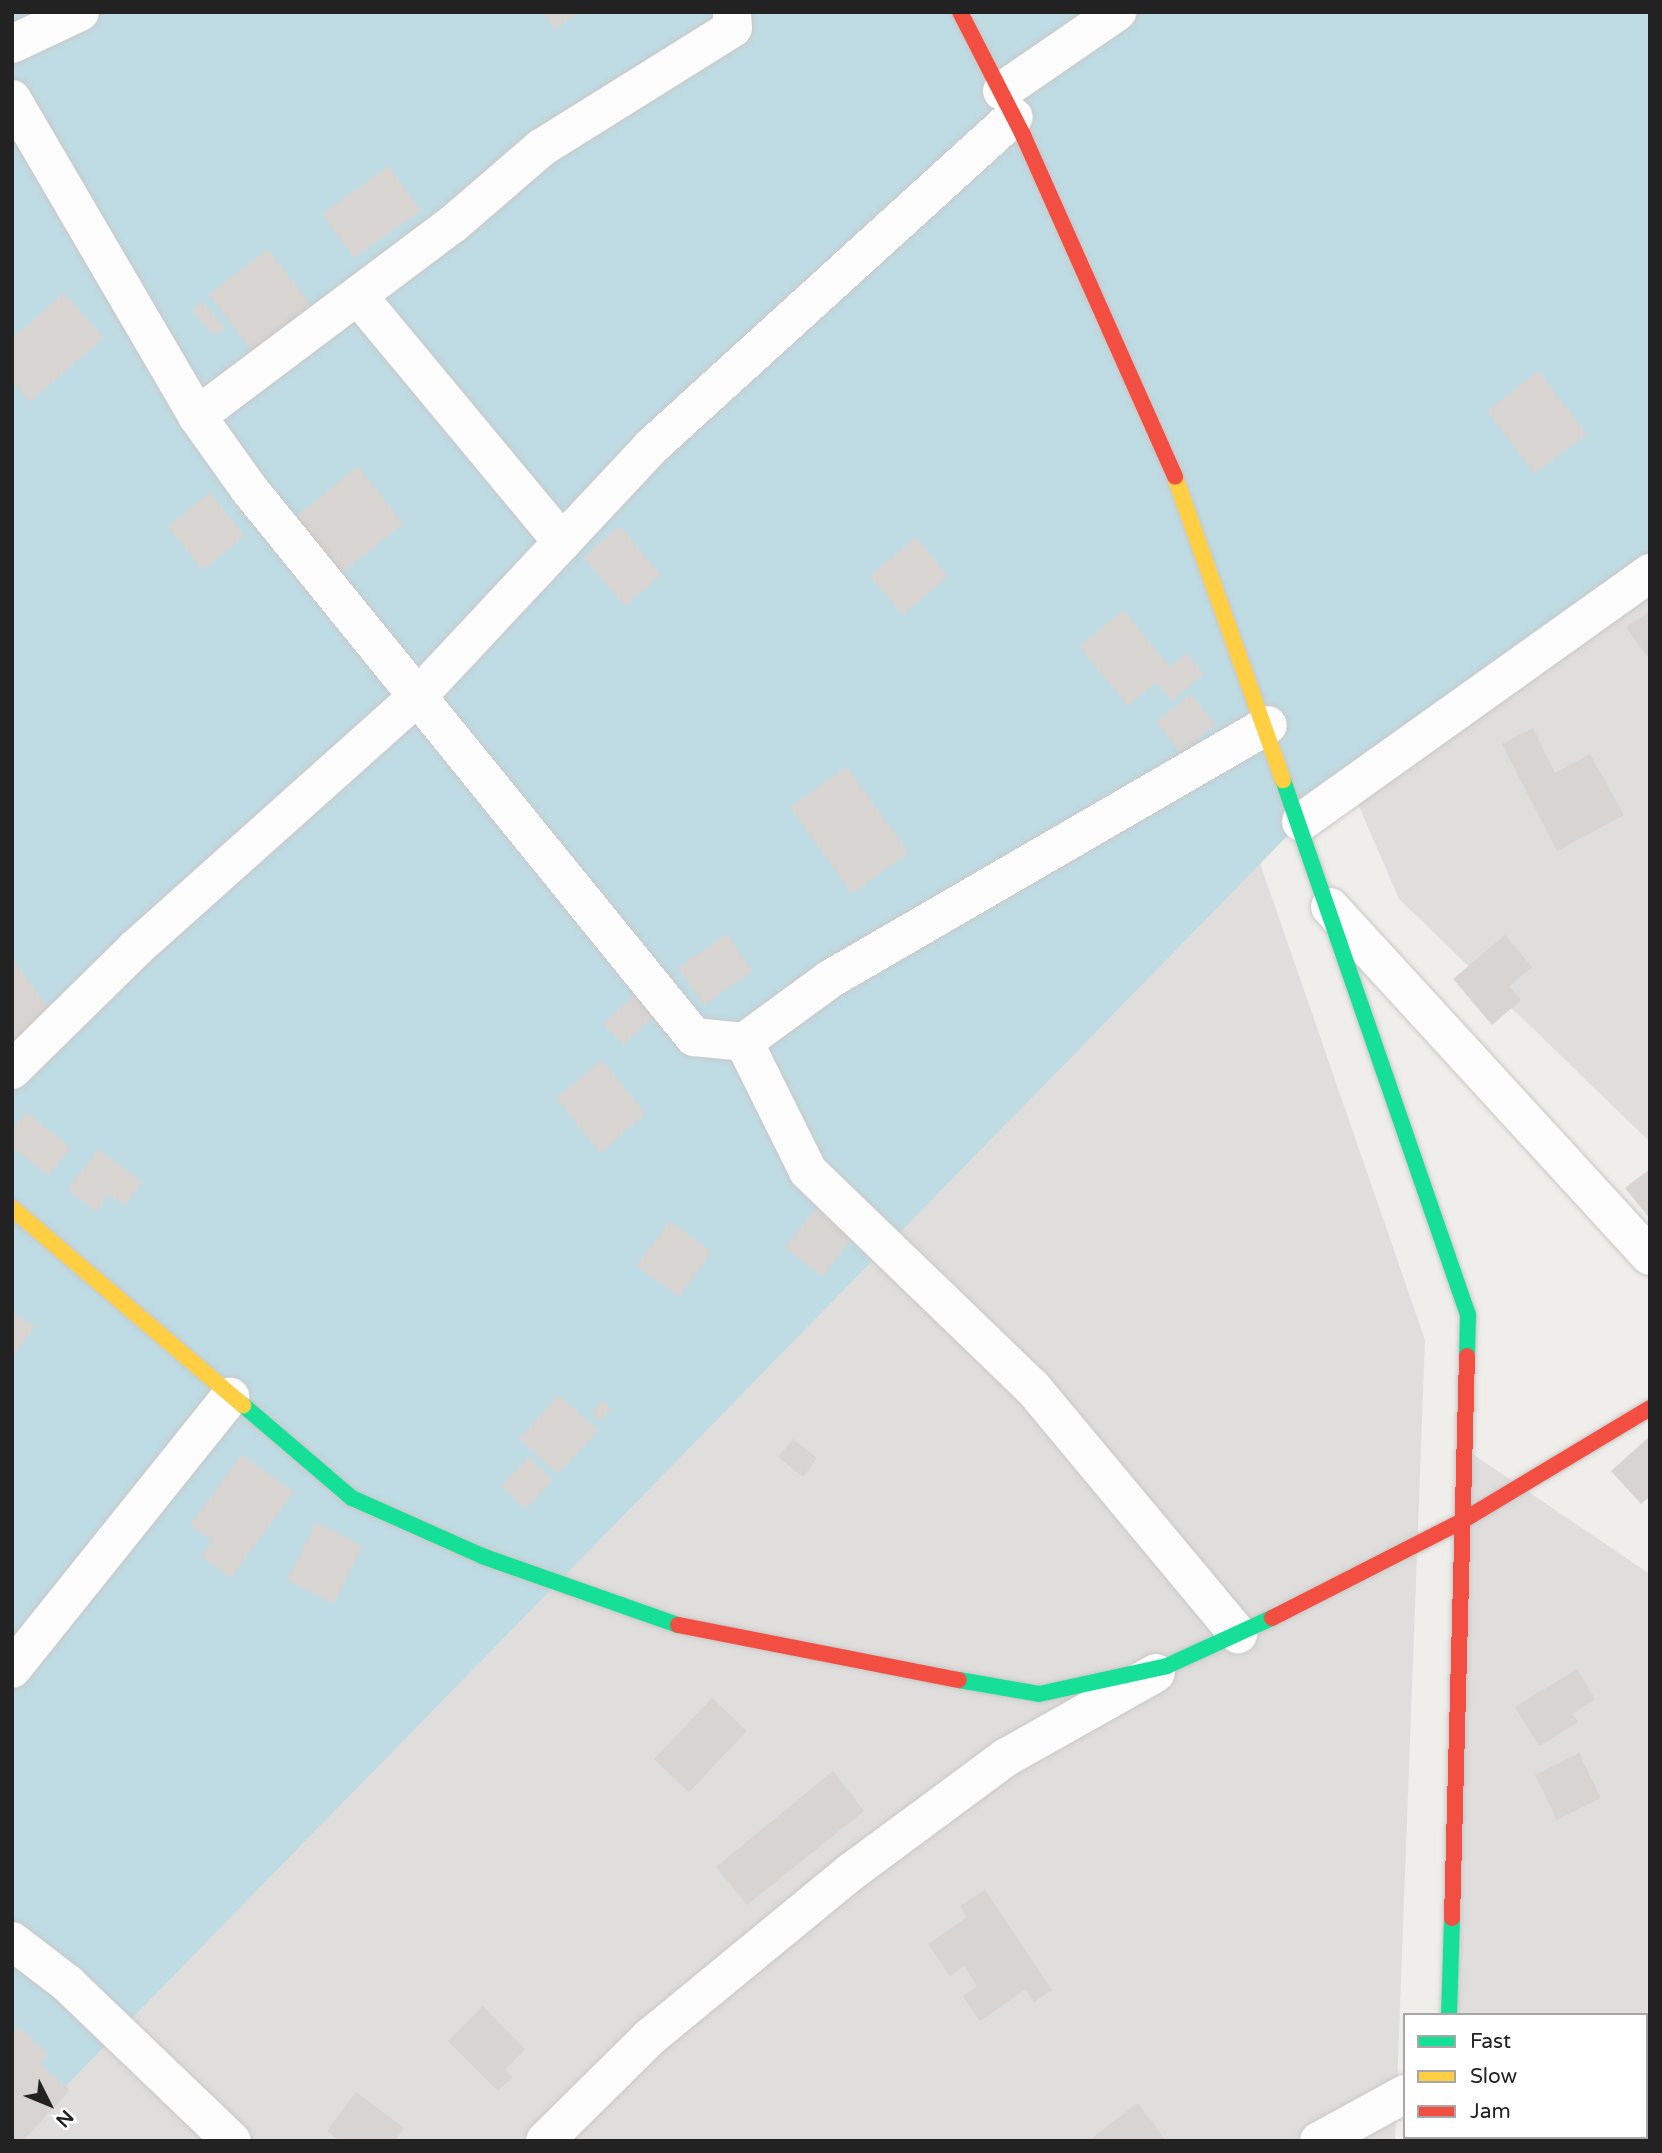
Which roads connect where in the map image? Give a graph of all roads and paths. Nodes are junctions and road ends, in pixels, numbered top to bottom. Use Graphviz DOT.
graph roads {
  1 [pos="80,12"];
  2 [pos="960,12"];
  3 [pos="1116,12"];
  4 [pos="740,18"];
  5 [pos="12,44"];
  6 [pos="12,99"];
  7 [pos="1008,104"];
  8 [pos="358,296"];
  9 [pos="197,416"];
  10 [pos="562,542"];
  11 [pos="1650,573"];
  12 [pos="419,695"];
  13 [pos="1268,725"];
  14 [pos="1301,822"];
  15 [pos="1330,906"];
  16 [pos="744,1042"];
  17 [pos="12,1070"];
  18 [pos="12,1208"];
  19 [pos="1650,1256"];
  20 [pos="230,1396"];
  21 [pos="1650,1408"];
  22 [pos="1462,1521"];
  23 [pos="1238,1634"];
  24 [pos="1167,1667"];
  25 [pos="12,1669"];
  26 [pos="12,1941"];
  27 [pos="1449,2013"];
  28 [pos="1403,2095"];
  29 [pos="232,2141"];
  30 [pos="545,2141"];
  31 [pos="1319,2141"];
  1 -- 5 [label="street"];
  2 -- 7 [label="street"];
  3 -- 7 [label="street"];
  4 -- 8 [label="street"];
  6 -- 9 [label="street"];
  7 -- 10 [label="street"];
  7 -- 13 [label="street"];
  8 -- 9 [label="street"];
  8 -- 10 [label="street"];
  9 -- 12 [label="street"];
  10 -- 12 [label="street"];
  11 -- 14 [label="street"];
  12 -- 16 [label="street"];
  12 -- 17 [label="street"];
  13 -- 14 [label="street"];
  13 -- 16 [label="street"];
  14 -- 15 [label="street"];
  15 -- 19 [label="street"];
  15 -- 22 [label="street"];
  16 -- 23 [label="street"];
  18 -- 20 [label="street"];
  20 -- 24 [label="street"];
  20 -- 25 [label="street"];
  21 -- 22 [label="street"];
  22 -- 23 [label="street"];
  22 -- 27 [label="street"];
  23 -- 24 [label="street"];
  24 -- 30 [label="street"];
  26 -- 29 [label="street"];
  28 -- 31 [label="street"];
}
